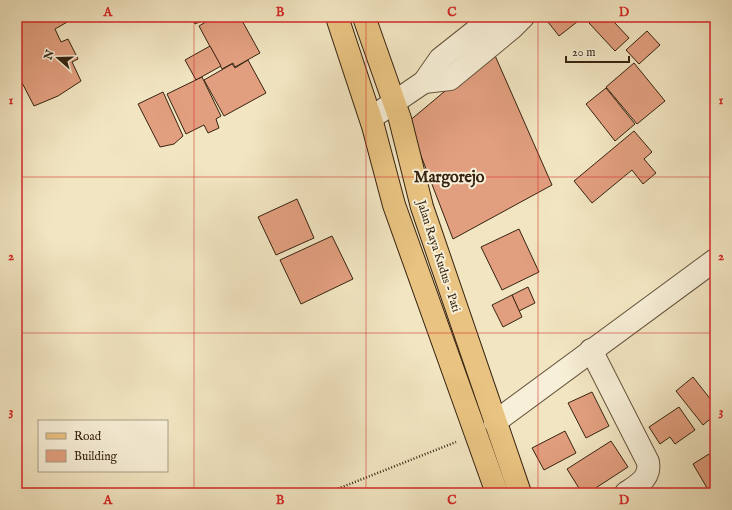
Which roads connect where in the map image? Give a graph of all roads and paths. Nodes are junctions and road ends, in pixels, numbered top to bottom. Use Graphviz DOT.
graph roads {
  1 [pos="337,17"];
  2 [pos="364,17"];
  3 [pos="493,17"];
  4 [pos="514,20"];
  5 [pos="424,82"];
  6 [pos="395,102"];
  7 [pos="371,118"];
  8 [pos="715,260"];
  9 [pos="591,350"];
  10 [pos="495,422"];
  11 [pos="477,434"];
  12 [pos="327,493"];
  13 [pos="497,493"];
  14 [pos="520,493"];
  15 [pos="626,493"];
  1 -- 7 [label="main road"];
  2 -- 6 [label="main road, Jalan Raya Kudus - Pati"];
  3 -- 5 [label="street"];
  4 -- 5 [label="street"];
  5 -- 6 [label="street"];
  6 -- 7 [label="street"];
  6 -- 10 [label="main road, Jalan Raya Kudus - Pati"];
  7 -- 11 [label="main road"];
  8 -- 9 [label="street"];
  9 -- 10 [label="street"];
  9 -- 15 [label="street"];
  10 -- 14 [label="main road, Jalan Raya Kudus - Pati"];
  11 -- 12 [label="path"];
  11 -- 13 [label="main road"];
}
